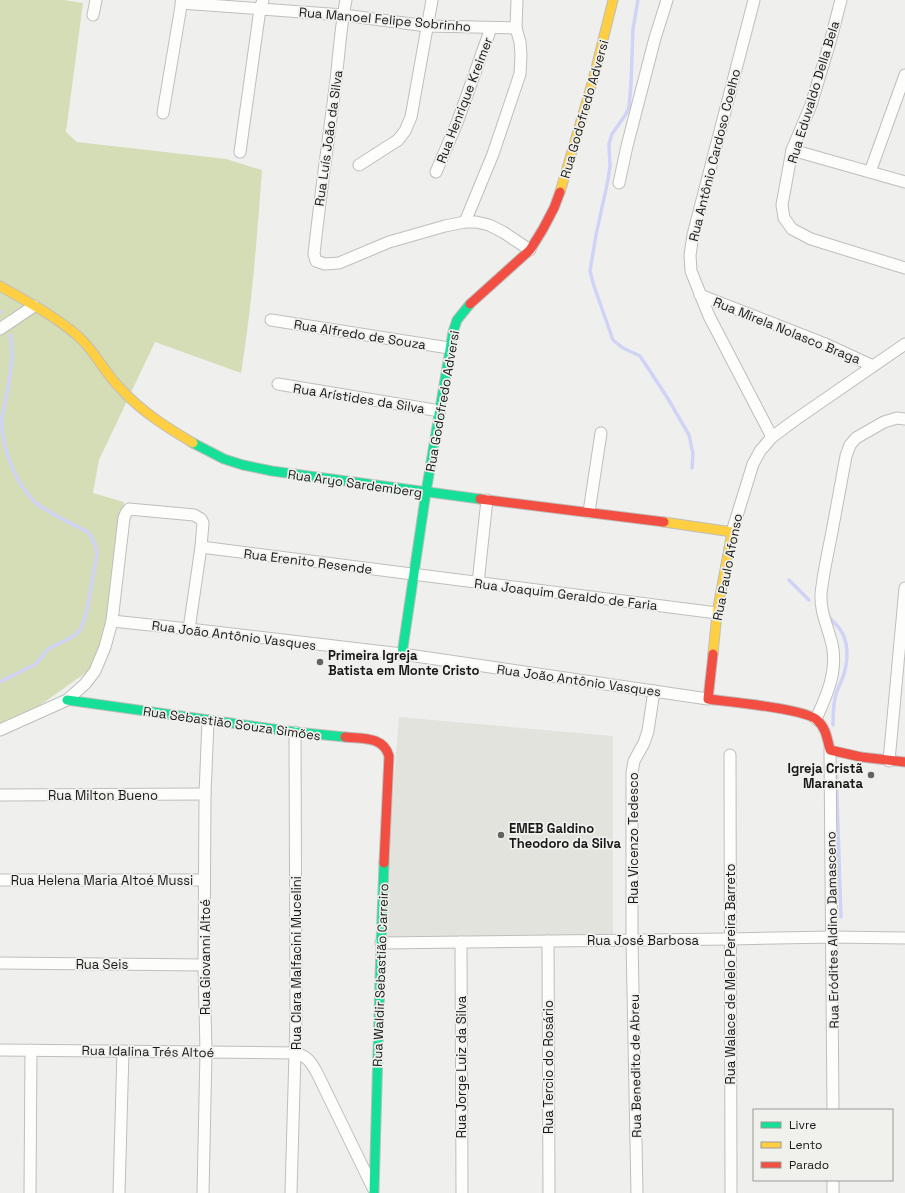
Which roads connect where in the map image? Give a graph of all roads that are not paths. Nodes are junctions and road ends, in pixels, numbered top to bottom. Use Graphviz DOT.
graph roads {
  1 [pos="96,0"];
  2 [pos="346,0"];
  3 [pos="432,0"];
  4 [pos="517,0"];
  5 [pos="613,0"];
  6 [pos="667,0"];
  7 [pos="754,0"];
  8 [pos="841,0"];
  9 [pos="182,1"];
  10 [pos="261,5"];
  11 [pos="93,15"];
  12 [pos="343,15"];
  13 [pos="427,26"];
  14 [pos="491,28"];
  15 [pos="516,28"];
  16 [pos="905,75"];
  17 [pos="163,112"];
  18 [pos="792,150"];
  19 [pos="240,152"];
  20 [pos="359,165"];
  21 [pos="436,172"];
  22 [pos="870,172"];
  23 [pos="905,182"];
  24 [pos="619,183"];
  25 [pos="465,222"];
  26 [pos="530,250"];
  27 [pos="905,268"];
  28 [pos="0,286"];
  29 [pos="700,295"];
  30 [pos="34,306"];
  31 [pos="271,320"];
  32 [pos="0,329"];
  33 [pos="905,344"];
  34 [pos="450,348"];
  35 [pos="873,366"];
  36 [pos="278,384"];
  37 [pos="440,411"];
  38 [pos="905,419"];
  39 [pos="601,433"];
  40 [pos="772,438"];
  41 [pos="426,492"];
  42 [pos="487,500"];
  43 [pos="589,512"];
  44 [pos="732,532"];
  45 [pos="201,547"];
  46 [pos="414,574"];
  47 [pos="478,583"];
  48 [pos="905,588"];
  49 [pos="718,613"];
  50 [pos="112,621"];
  51 [pos="189,629"];
  52 [pos="402,654"];
  53 [pos="654,691"];
  54 [pos="708,699"];
  55 [pos="67,700"];
  56 [pos="208,720"];
  57 [pos="816,720"];
  58 [pos="0,730"];
  59 [pos="295,732"];
  60 [pos="830,750"];
  61 [pos="730,755"];
  62 [pos="389,756"];
  63 [pos="889,761"];
  64 [pos="905,762"];
  65 [pos="205,794"];
  66 [pos="0,795"];
  67 [pos="0,880"];
  68 [pos="204,880"];
  69 [pos="832,937"];
  70 [pos="905,938"];
  71 [pos="730,939"];
  72 [pos="632,940"];
  73 [pos="548,941"];
  74 [pos="461,942"];
  75 [pos="381,943"];
  76 [pos="0,963"];
  77 [pos="204,965"];
  78 [pos="0,1050"];
  79 [pos="31,1050"];
  80 [pos="123,1050"];
  81 [pos="206,1052"];
  82 [pos="296,1053"];
  83 [pos="833,1109"];
  84 [pos="833,1181"];
  85 [pos="374,1191"];
  86 [pos="30,1193"];
  87 [pos="119,1193"];
  88 [pos="203,1193"];
  89 [pos="291,1193"];
  90 [pos="462,1193"];
  91 [pos="549,1193"];
  92 [pos="637,1193"];
  93 [pos="731,1193"];
  94 [pos="833,1193"];
  1 -- 11 [label="street"];
  2 -- 12 [label="street, Rua Luís João da Silva"];
  3 -- 13 [label="street"];
  4 -- 15 [label="street"];
  5 -- 26 [label="street, Rua Godofredo Adversi"];
  6 -- 24 [label="street"];
  7 -- 29 [label="street, Rua Antônio Cardoso Coelho"];
  8 -- 18 [label="street, Rua Eduvaldo Della Bela"];
  9 -- 10 [label="street, Rua Manoel Felipe Sobrinho"];
  9 -- 17 [label="street"];
  10 -- 12 [label="street, Rua Manoel Felipe Sobrinho"];
  10 -- 19 [label="street"];
  12 -- 13 [label="street, Rua Manoel Felipe Sobrinho"];
  12 -- 25 [label="street, Rua Luís João da Silva"];
  13 -- 14 [label="street, Rua Manoel Felipe Sobrinho"];
  13 -- 20 [label="street"];
  14 -- 15 [label="street, Rua Manoel Felipe Sobrinho"];
  14 -- 21 [label="street, Rua Henrique Kreimer"];
  15 -- 25 [label="street"];
  16 -- 22 [label="street"];
  18 -- 22 [label="street"];
  18 -- 27 [label="street, Rua Eduvaldo Della Bela"];
  22 -- 23 [label="street"];
  25 -- 26 [label="street"];
  26 -- 34 [label="street, Rua Godofredo Adversi"];
  28 -- 30 [label="street, Rua Aryo Sardemberg"];
  29 -- 35 [label="street, Rua Mirela Nolasco Braga"];
  29 -- 40 [label="street, Rua Antônio Cardoso Coelho"];
  30 -- 32 [label="street"];
  30 -- 41 [label="street, Rua Aryo Sardemberg"];
  31 -- 34 [label="street, Rua Alfredo de Souza"];
  33 -- 35 [label="street, Rua Paulo Afonso"];
  34 -- 37 [label="street, Rua Godofredo Adversi"];
  35 -- 40 [label="street, Rua Paulo Afonso"];
  36 -- 37 [label="street, Rua Arístides da Silva"];
  37 -- 41 [label="street, Rua Godofredo Adversi"];
  38 -- 57 [label="street"];
  39 -- 43 [label="street"];
  40 -- 44 [label="street, Rua Paulo Afonso"];
  41 -- 42 [label="street, Rua Aryo Sardemberg"];
  41 -- 46 [label="street, Rua Godofredo Adversi"];
  42 -- 43 [label="street, Rua Aryo Sardemberg"];
  42 -- 47 [label="street"];
  43 -- 44 [label="street, Rua Aryo Sardemberg"];
  44 -- 49 [label="street, Rua Paulo Afonso"];
  45 -- 46 [label="street, Rua Erenito Resende"];
  45 -- 50 [label="street"];
  45 -- 51 [label="street"];
  46 -- 47 [label="street, Rua Joaquim Geraldo de Faria"];
  46 -- 52 [label="street, Rua Godofredo Adversi"];
  47 -- 49 [label="street, Rua Joaquim Geraldo de Faria"];
  48 -- 63 [label="street"];
  49 -- 54 [label="street, Rua Paulo Afonso"];
  50 -- 51 [label="street, Rua João Antônio Vasques"];
  50 -- 55 [label="street"];
  51 -- 52 [label="street, Rua João Antônio Vasques"];
  52 -- 53 [label="street, Rua João Antônio Vasques"];
  53 -- 54 [label="street, Rua João Antônio Vasques"];
  53 -- 72 [label="street, Rua Vicenzo Tedesco"];
  54 -- 57 [label="street, Rua João Antônio Vasques"];
  55 -- 56 [label="street, Rua Sebastião Souza Simões"];
  55 -- 58 [label="street"];
  56 -- 59 [label="street, Rua Sebastião Souza Simões"];
  56 -- 65 [label="street, Rua Giovanni Altoé"];
  57 -- 60 [label="street"];
  59 -- 62 [label="street, Rua Sebastião Souza Simões"];
  59 -- 82 [label="street, Rua Clara Malfacini Mucelini"];
  60 -- 63 [label="street"];
  60 -- 69 [label="street, Rua Eródites Aldino Damasceno"];
  61 -- 71 [label="street, Rua Walace de Melo Pereira Barreto"];
  62 -- 75 [label="street, Rua Waldir Sebastião Carreiro"];
  63 -- 64 [label="street"];
  65 -- 66 [label="street, Rua Milton Bueno"];
  65 -- 68 [label="street, Rua Giovanni Altoé"];
  67 -- 68 [label="street, Rua Helena Maria Altoé Mussi"];
  68 -- 77 [label="street, Rua Giovanni Altoé"];
  69 -- 70 [label="street, Rua José Barbosa"];
  69 -- 71 [label="street, Rua José Barbosa"];
  69 -- 83 [label="street, Rua Eródites Aldino Damasceno"];
  71 -- 72 [label="street, Rua José Barbosa"];
  71 -- 93 [label="street, Rua Walace de Melo Pereira Barreto"];
  72 -- 73 [label="street, Rua José Barbosa"];
  72 -- 92 [label="street, Rua Benedito de Abreu"];
  73 -- 74 [label="street, Rua José Barbosa"];
  73 -- 91 [label="street, Rua Tercio do Rosário"];
  74 -- 75 [label="street, Rua José Barbosa"];
  74 -- 90 [label="street, Rua Jorge Luiz da Silva"];
  75 -- 85 [label="street, Rua Waldir Sebastião Carreiro"];
  76 -- 77 [label="street, Rua Seis"];
  77 -- 81 [label="street, Rua Giovanni Altoé"];
  78 -- 79 [label="street, Rua Idalina Trés Altoé"];
  79 -- 80 [label="street, Rua Idalina Trés Altoé"];
  79 -- 86 [label="street"];
  80 -- 81 [label="street, Rua Idalina Trés Altoé"];
  80 -- 87 [label="street"];
  81 -- 82 [label="street, Rua Idalina Trés Altoé"];
  81 -- 88 [label="street, Rua Giovanni Altoé"];
  82 -- 85 [label="street"];
  82 -- 89 [label="street, Rua Clara Malfacini Mucelini"];
  84 -- 94 [label="street"];
}
